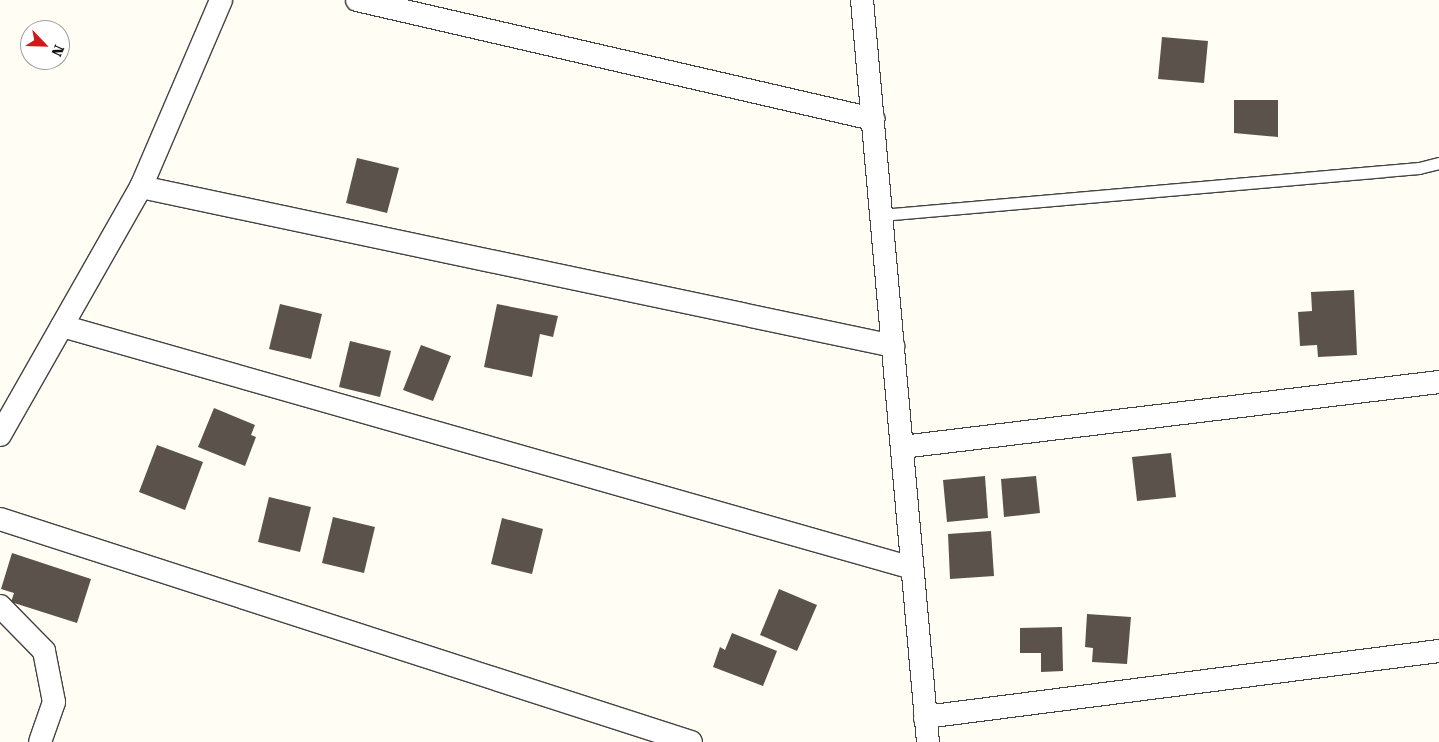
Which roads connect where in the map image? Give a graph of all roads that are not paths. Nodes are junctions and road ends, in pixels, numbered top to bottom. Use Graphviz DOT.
graph roads {
  1 [pos="221,0"];
  2 [pos="357,0"];
  3 [pos="863,0"];
  4 [pos="873,119"];
  5 [pos="1439,163"];
  6 [pos="141,187"];
  7 [pos="881,215"];
  8 [pos="62,326"];
  9 [pos="893,346"];
  10 [pos="1439,382"];
  11 [pos="0,435"];
  12 [pos="902,447"];
  13 [pos="0,519"];
  14 [pos="912,568"];
  15 [pos="0,606"];
  16 [pos="1439,651"];
  17 [pos="925,717"];
  18 [pos="40,742"];
  19 [pos="691,742"];
  20 [pos="928,742"];
  1 -- 6 [label="street"];
  2 -- 4 [label="street"];
  3 -- 4 [label="street"];
  4 -- 7 [label="street"];
  5 -- 7 [label="lane"];
  6 -- 8 [label="street"];
  6 -- 9 [label="street"];
  7 -- 9 [label="street"];
  8 -- 11 [label="street"];
  8 -- 14 [label="street"];
  9 -- 12 [label="street"];
  10 -- 12 [label="street"];
  12 -- 14 [label="street"];
  13 -- 19 [label="street"];
  14 -- 17 [label="street"];
  15 -- 18 [label="street"];
  16 -- 17 [label="street"];
  17 -- 20 [label="street"];
}
